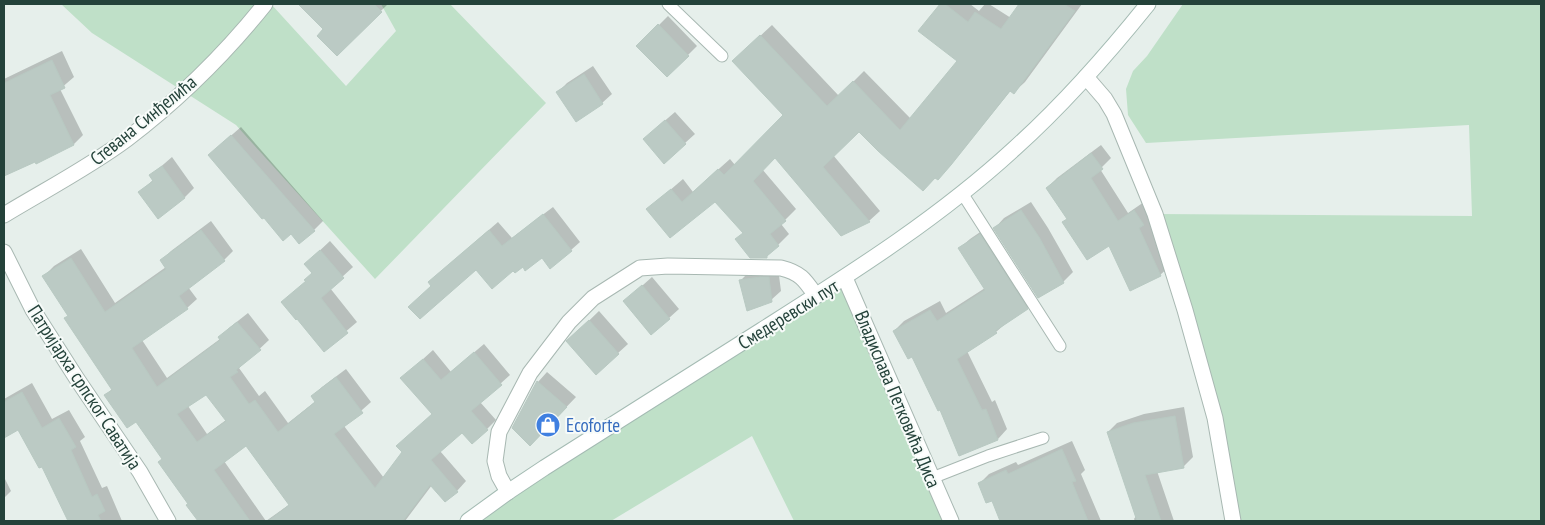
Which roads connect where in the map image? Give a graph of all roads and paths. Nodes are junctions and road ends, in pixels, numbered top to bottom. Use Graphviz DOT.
graph roads {
  1 [pos="265,4"];
  2 [pos="668,4"];
  3 [pos="1148,4"];
  4 [pos="722,56"];
  5 [pos="1086,77"];
  6 [pos="962,193"];
  7 [pos="4,215"];
  8 [pos="4,252"];
  9 [pos="845,278"];
  10 [pos="816,296"];
  11 [pos="1060,346"];
  12 [pos="1042,438"];
  13 [pos="932,478"];
  14 [pos="508,492"];
  15 [pos="168,521"];
  16 [pos="468,521"];
  17 [pos="951,521"];
  18 [pos="1233,521"];
  1 -- 7 [label="street, Стевана Синђелића"];
  2 -- 4 [label="lane"];
  3 -- 5 [label="street, Смедеревски пут"];
  5 -- 6 [label="street, Смедеревски пут"];
  5 -- 18 [label="street"];
  6 -- 9 [label="street, Смедеревски пут"];
  6 -- 11 [label="lane"];
  8 -- 15 [label="street, Патријарха српског Саватија"];
  9 -- 10 [label="street, Смедеревски пут"];
  9 -- 13 [label="street, Владислава Петковића Диса"];
  10 -- 14 [label="street, Смедеревски пут"];
  10 -- 14 [label="street"];
  12 -- 13 [label="lane"];
  13 -- 17 [label="street, Владислава Петковића Диса"];
  14 -- 16 [label="street, Смедеревски пут"];
}
